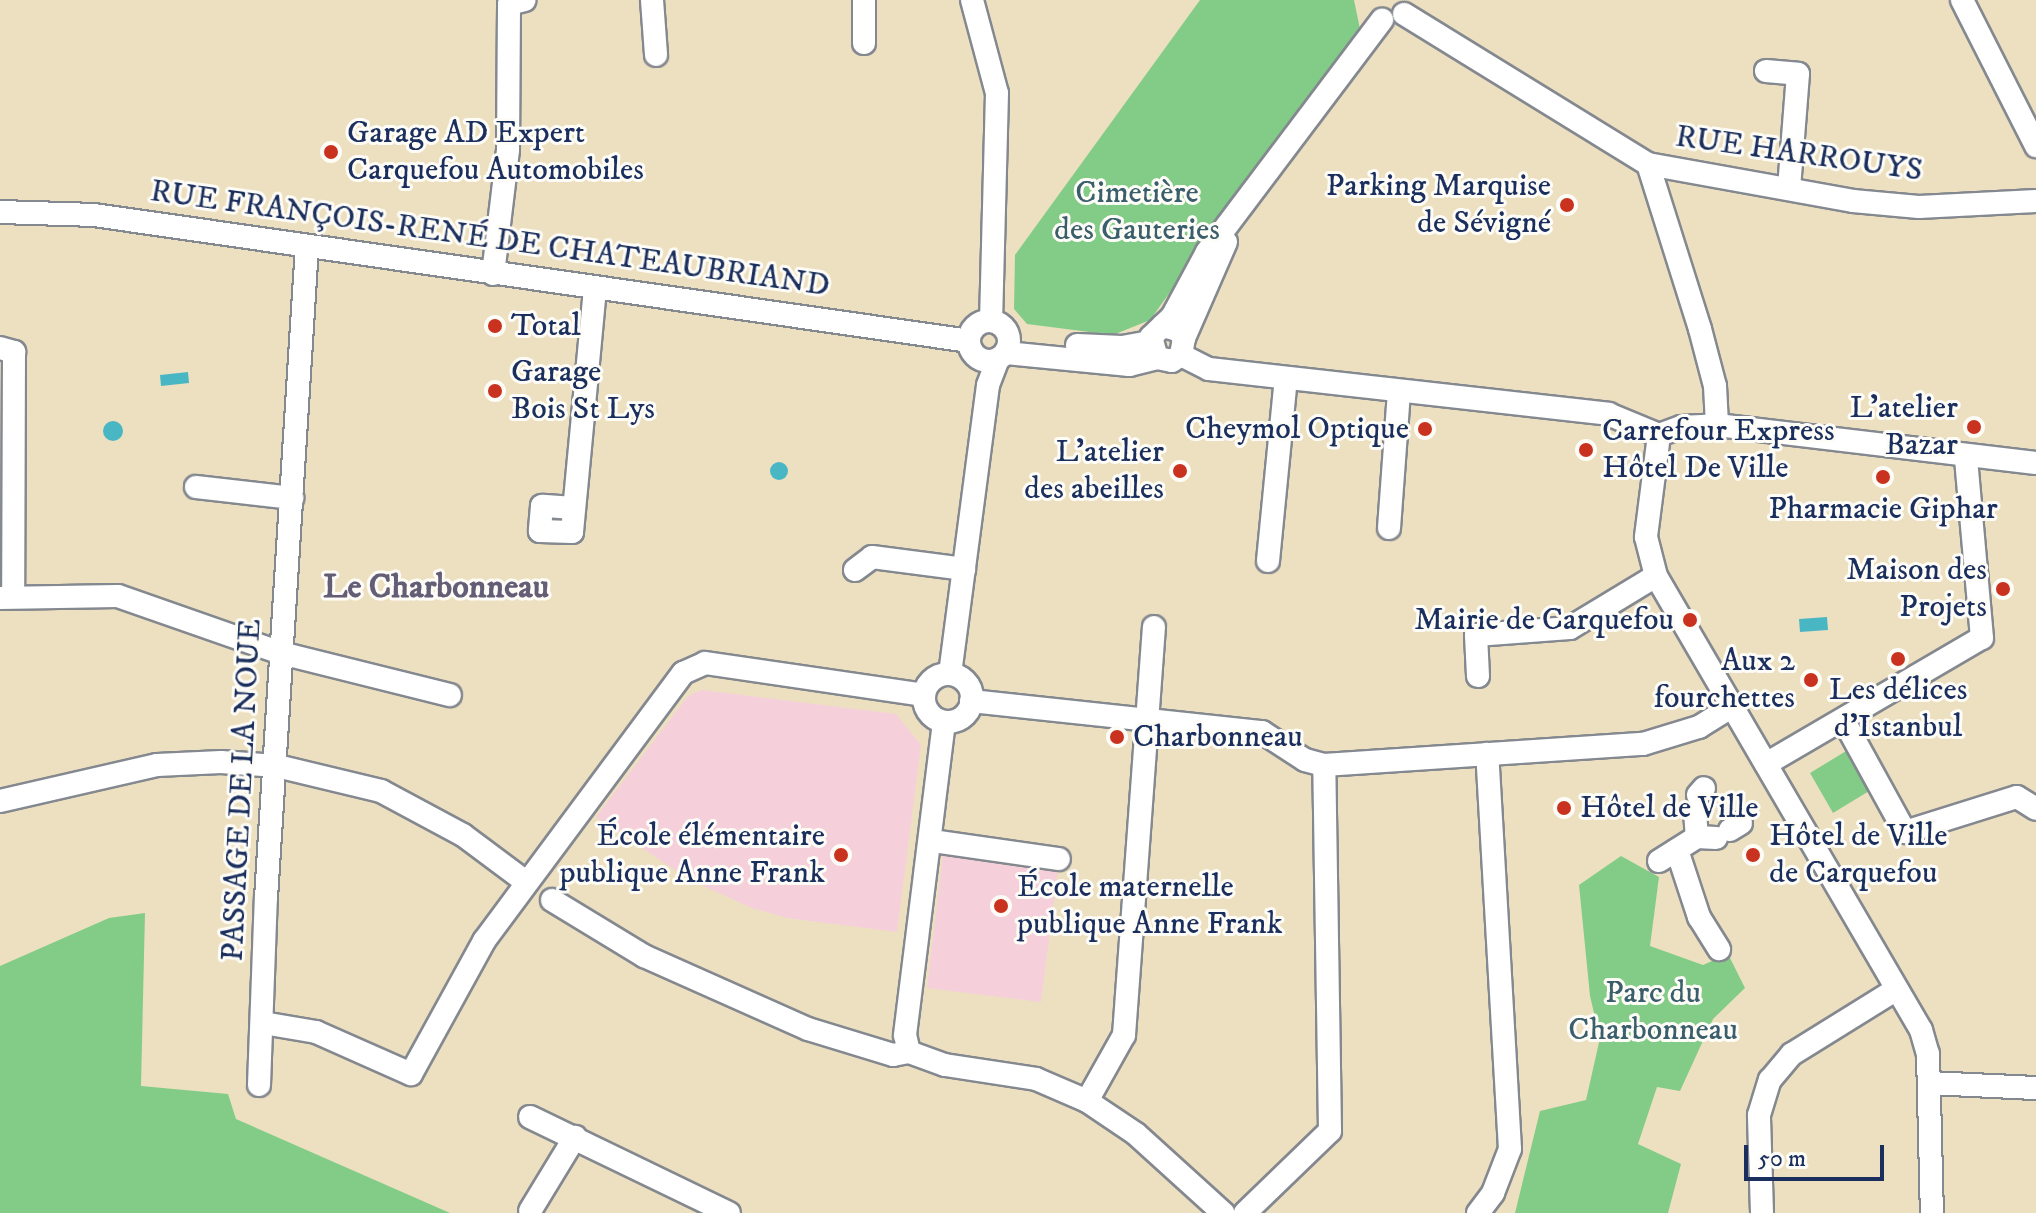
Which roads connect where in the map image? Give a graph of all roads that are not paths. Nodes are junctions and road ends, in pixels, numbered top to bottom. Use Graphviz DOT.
graph roads {
  1 [pos="525,0"];
  2 [pos="652,0"];
  3 [pos="864,0"];
  4 [pos="972,0"];
  5 [pos="1962,0"];
  6 [pos="1392,8"];
  7 [pos="864,43"];
  8 [pos="656,55"];
  9 [pos="1766,71"];
  10 [pos="2036,146"];
  11 [pos="1648,164"];
  12 [pos="1789,188"];
  13 [pos="2036,201"];
  14 [pos="0,212"];
  15 [pos="1236,219"];
  16 [pos="307,247"];
  17 [pos="493,274"];
  18 [pos="595,288"];
  19 [pos="1157,342"];
  20 [pos="1183,346"];
  21 [pos="0,348"];
  22 [pos="993,350"];
  23 [pos="1286,379"];
  24 [pos="1399,392"];
  25 [pos="8,423"];
  26 [pos="1717,425"];
  27 [pos="1659,435"];
  28 [pos="1966,457"];
  29 [pos="2036,463"];
  30 [pos="196,487"];
  31 [pos="292,498"];
  32 [pos="574,508"];
  33 [pos="1389,528"];
  34 [pos="1268,561"];
  35 [pos="964,569"];
  36 [pos="855,570"];
  37 [pos="1656,576"];
  38 [pos="7,598"];
  39 [pos="1154,627"];
  40 [pos="281,653"];
  41 [pos="950,674"];
  42 [pos="1478,676"];
  43 [pos="450,695"];
  44 [pos="924,695"];
  45 [pos="971,701"];
  46 [pos="1732,706"];
  47 [pos="1145,720"];
  48 [pos="1844,721"];
  49 [pos="944,722"];
  50 [pos="1487,754"];
  51 [pos="1766,764"];
  52 [pos="1324,765"];
  53 [pos="277,766"];
  54 [pos="1699,798"];
  55 [pos="0,801"];
  56 [pos="2035,806"];
  57 [pos="932,841"];
  58 [pos="1059,859"];
  59 [pos="526,882"];
  60 [pos="552,900"];
  61 [pos="1719,949"];
  62 [pos="1897,989"];
  63 [pos="263,1023"];
  64 [pos="909,1052"];
  65 [pos="1929,1083"];
  66 [pos="259,1085"];
  67 [pos="2036,1088"];
  68 [pos="1087,1101"];
  69 [pos="530,1117"];
  70 [pos="575,1137"];
  71 [pos="530,1211"];
  72 [pos="729,1213"];
  73 [pos="1223,1213"];
  74 [pos="1245,1213"];
  75 [pos="1478,1213"];
  76 [pos="1762,1213"];
  77 [pos="1932,1213"];
  1 -- 17 [label="street"];
  2 -- 8 [label="street"];
  3 -- 7 [label="street"];
  4 -- 22 [label="street"];
  5 -- 10 [label="street"];
  6 -- 11 [label="street"];
  6 -- 15 [label="street"];
  9 -- 12 [label="street"];
  11 -- 12 [label="street, RUE HARROUYS"];
  11 -- 26 [label="street"];
  12 -- 13 [label="street, RUE HARROUYS"];
  14 -- 16 [label="street, RUE FRANÇOIS-RENÉ DE CHATEAUBRIAND"];
  15 -- 19 [label="street"];
  15 -- 20 [label="street"];
  16 -- 17 [label="street, RUE FRANÇOIS-RENÉ DE CHATEAUBRIAND"];
  16 -- 31 [label="street, PASSAGE DE LA NOUE"];
  17 -- 18 [label="street, RUE FRANÇOIS-RENÉ DE CHATEAUBRIAND"];
  18 -- 22 [label="street, RUE FRANÇOIS-RENÉ DE CHATEAUBRIAND"];
  18 -- 32 [label="street"];
  19 -- 20 [label="street, RUE FRANÇOIS-RENÉ DE CHATEAUBRIAND"];
  19 -- 20 [label="street, RUE FRANÇOIS-RENÉ DE CHATEAUBRIAND"];
  19 -- 22 [label="street, RUE FRANÇOIS-RENÉ DE CHATEAUBRIAND"];
  20 -- 23 [label="street, RUE FRANÇOIS-RENÉ DE CHATEAUBRIAND"];
  21 -- 25 [label="street"];
  22 -- 35 [label="street"];
  23 -- 24 [label="street, RUE FRANÇOIS-RENÉ DE CHATEAUBRIAND"];
  23 -- 34 [label="street"];
  24 -- 27 [label="street, RUE FRANÇOIS-RENÉ DE CHATEAUBRIAND"];
  24 -- 33 [label="street"];
  25 -- 38 [label="street"];
  26 -- 27 [label="street"];
  26 -- 28 [label="street"];
  27 -- 37 [label="street"];
  28 -- 29 [label="street"];
  28 -- 48 [label="street"];
  30 -- 31 [label="street"];
  31 -- 40 [label="street, PASSAGE DE LA NOUE"];
  35 -- 36 [label="street"];
  35 -- 41 [label="street"];
  37 -- 42 [label="street"];
  37 -- 46 [label="street"];
  38 -- 40 [label="street"];
  39 -- 47 [label="street"];
  40 -- 43 [label="street"];
  40 -- 53 [label="street, PASSAGE DE LA NOUE"];
  41 -- 44 [label="street"];
  41 -- 45 [label="street"];
  44 -- 49 [label="street"];
  44 -- 59 [label="street"];
  45 -- 47 [label="street"];
  45 -- 49 [label="street"];
  46 -- 50 [label="street"];
  46 -- 51 [label="street"];
  47 -- 52 [label="street"];
  47 -- 68 [label="street"];
  48 -- 51 [label="street"];
  48 -- 56 [label="street"];
  49 -- 57 [label="street"];
  50 -- 52 [label="street"];
  50 -- 75 [label="street"];
  51 -- 62 [label="street"];
  52 -- 74 [label="street"];
  53 -- 55 [label="street"];
  53 -- 59 [label="street"];
  53 -- 63 [label="street, PASSAGE DE LA NOUE"];
  54 -- 61 [label="street"];
  57 -- 58 [label="street"];
  57 -- 64 [label="street"];
  59 -- 63 [label="street"];
  60 -- 64 [label="street"];
  62 -- 65 [label="street"];
  62 -- 76 [label="street"];
  63 -- 66 [label="street, PASSAGE DE LA NOUE"];
  64 -- 68 [label="street"];
  65 -- 67 [label="street"];
  65 -- 77 [label="street"];
  68 -- 73 [label="street"];
  69 -- 70 [label="street"];
  70 -- 71 [label="street"];
  70 -- 72 [label="street"];
}
